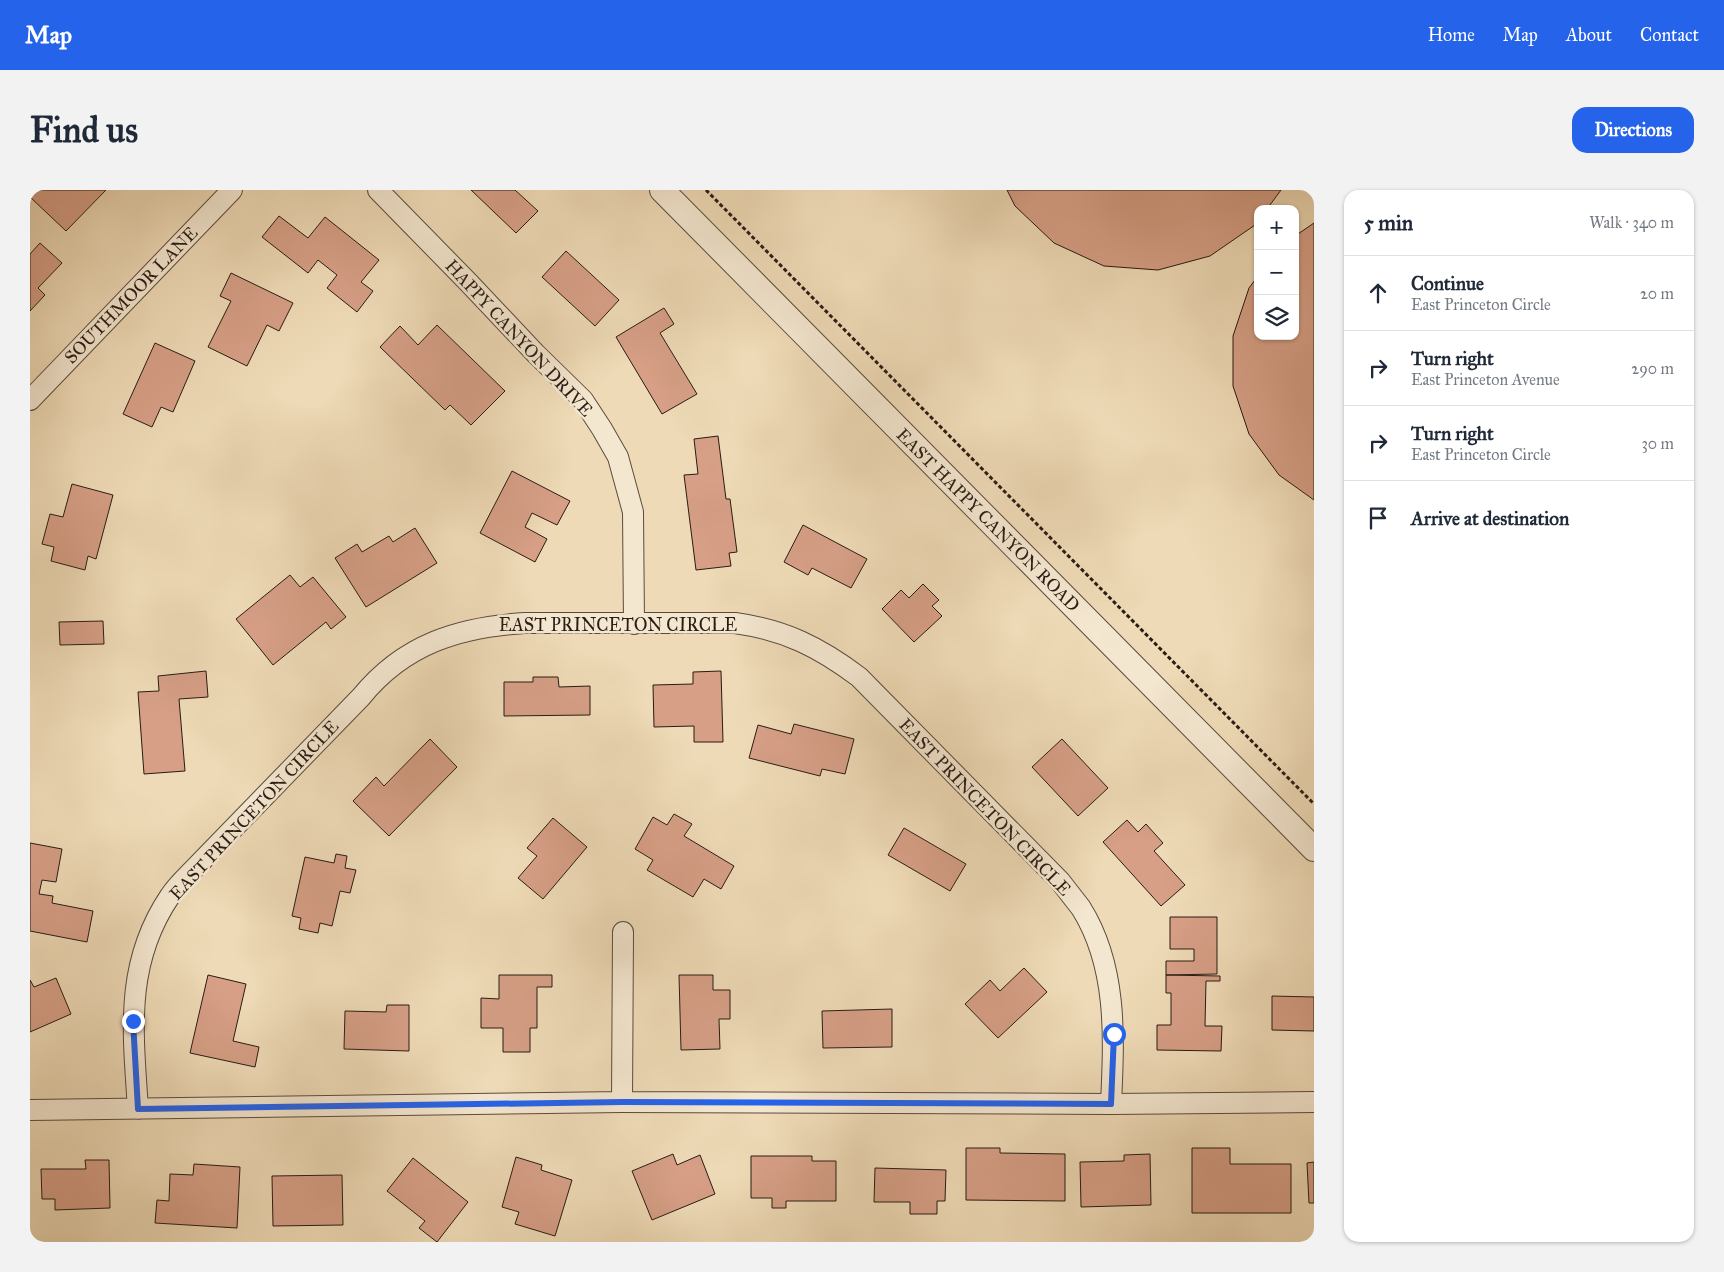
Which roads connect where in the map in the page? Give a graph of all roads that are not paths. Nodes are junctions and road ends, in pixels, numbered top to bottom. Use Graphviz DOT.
graph roads {
  1 [pos="232,190"];
  2 [pos="378,190"];
  3 [pos="662,190"];
  4 [pos="30,400"];
  5 [pos="634,624"];
  6 [pos="1314,849"];
  7 [pos="623,932"];
  8 [pos="622,1102"];
  9 [pos="1314,1102"];
  10 [pos="1111,1104"];
  11 [pos="138,1109"];
  12 [pos="30,1110"];
  1 -- 4 [label="street, SOUTHMOOR LANE"];
  2 -- 5 [label="street, HAPPY CANYON DRIVE"];
  3 -- 6 [label="street, EAST HAPPY CANYON ROAD"];
  5 -- 10 [label="street, EAST PRINCETON CIRCLE"];
  5 -- 11 [label="street, EAST PRINCETON CIRCLE"];
  7 -- 8 [label="street"];
  8 -- 10 [label="street"];
  8 -- 11 [label="street"];
  9 -- 10 [label="street"];
  11 -- 12 [label="street"];
}
